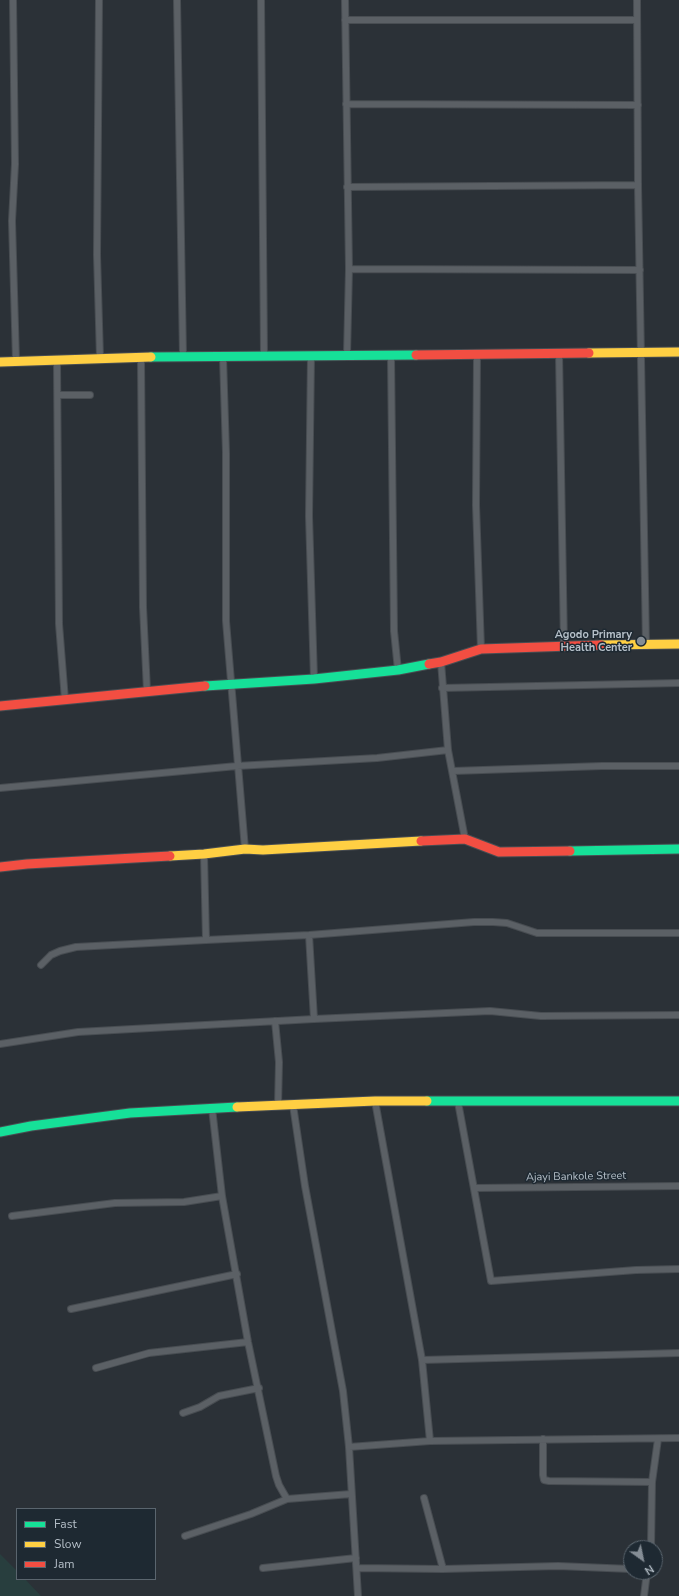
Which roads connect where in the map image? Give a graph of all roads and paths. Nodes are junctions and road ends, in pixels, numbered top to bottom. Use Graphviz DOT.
graph roads {
  1 [pos="13,0"];
  2 [pos="99,0"];
  3 [pos="177,0"];
  4 [pos="261,0"];
  5 [pos="345,0"];
  6 [pos="637,0"];
  7 [pos="345,20"];
  8 [pos="637,20"];
  9 [pos="346,104"];
  10 [pos="638,105"];
  11 [pos="638,185"];
  12 [pos="347,187"];
  13 [pos="349,269"];
  14 [pos="640,270"];
  15 [pos="641,352"];
  16 [pos="679,352"];
  17 [pos="559,353"];
  18 [pos="264,355"];
  19 [pos="311,355"];
  20 [pos="347,355"];
  21 [pos="391,355"];
  22 [pos="183,356"];
  23 [pos="477,356"];
  24 [pos="223,357"];
  25 [pos="100,358"];
  26 [pos="141,358"];
  27 [pos="16,361"];
  28 [pos="57,361"];
  29 [pos="0,362"];
  30 [pos="58,395"];
  31 [pos="90,395"];
  32 [pos="679,644"];
  33 [pos="564,646"];
  34 [pos="646,646"];
  35 [pos="481,649"];
  36 [pos="441,662"];
  37 [pos="398,670"];
  38 [pos="314,679"];
  39 [pos="230,683"];
  40 [pos="679,683"];
  41 [pos="442,688"];
  42 [pos="147,691"];
  43 [pos="65,700"];
  44 [pos="0,706"];
  45 [pos="448,750"];
  46 [pos="237,766"];
  47 [pos="679,766"];
  48 [pos="453,771"];
  49 [pos="0,788"];
  50 [pos="465,839"];
  51 [pos="244,849"];
  52 [pos="679,849"];
  53 [pos="204,854"];
  54 [pos="0,867"];
  55 [pos="679,933"];
  56 [pos="309,936"];
  57 [pos="206,940"];
  58 [pos="41,965"];
  59 [pos="679,1015"];
  60 [pos="314,1018"];
  61 [pos="275,1021"];
  62 [pos="0,1044"];
  63 [pos="376,1101"];
  64 [pos="679,1101"];
  65 [pos="458,1102"];
  66 [pos="293,1105"];
  67 [pos="278,1106"];
  68 [pos="212,1108"];
  69 [pos="0,1132"];
  70 [pos="679,1186"];
  71 [pos="474,1188"];
  72 [pos="222,1196"];
  73 [pos="12,1216"];
  74 [pos="679,1269"];
  75 [pos="237,1274"];
  76 [pos="71,1309"];
  77 [pos="248,1342"];
  78 [pos="679,1353"];
  79 [pos="422,1360"];
  80 [pos="96,1368"];
  81 [pos="259,1388"];
  82 [pos="183,1413"];
  83 [pos="679,1438"];
  84 [pos="542,1439"];
  85 [pos="658,1439"];
  86 [pos="430,1441"];
  87 [pos="349,1447"];
  88 [pos="652,1482"];
  89 [pos="351,1494"];
  90 [pos="424,1498"];
  91 [pos="287,1499"];
  92 [pos="185,1536"];
  93 [pos="651,1540"];
  94 [pos="356,1558"];
  95 [pos="263,1568"];
  96 [pos="357,1568"];
  97 [pos="443,1569"];
  98 [pos="623,1569"];
  99 [pos="645,1580"];
  100 [pos="358,1596"];
  101 [pos="644,1596"];
  1 -- 27 [label="street"];
  2 -- 25 [label="street"];
  3 -- 22 [label="street"];
  4 -- 18 [label="street"];
  5 -- 7 [label="street"];
  6 -- 8 [label="street"];
  7 -- 8 [label="street"];
  7 -- 9 [label="street"];
  8 -- 10 [label="street"];
  9 -- 10 [label="street"];
  9 -- 12 [label="street"];
  10 -- 11 [label="street"];
  11 -- 12 [label="street"];
  11 -- 14 [label="street"];
  12 -- 13 [label="street"];
  13 -- 14 [label="street"];
  13 -- 20 [label="street"];
  14 -- 15 [label="street"];
  15 -- 16 [label="street"];
  15 -- 17 [label="street"];
  15 -- 34 [label="street"];
  17 -- 23 [label="street"];
  17 -- 33 [label="street"];
  18 -- 19 [label="street"];
  18 -- 24 [label="street"];
  19 -- 20 [label="street"];
  19 -- 38 [label="street"];
  20 -- 21 [label="street"];
  21 -- 23 [label="street"];
  21 -- 37 [label="street"];
  22 -- 24 [label="street"];
  22 -- 26 [label="street"];
  23 -- 35 [label="street"];
  24 -- 39 [label="street"];
  25 -- 26 [label="street"];
  25 -- 28 [label="street"];
  26 -- 42 [label="street"];
  27 -- 28 [label="street"];
  27 -- 29 [label="street"];
  28 -- 30 [label="street"];
  30 -- 31 [label="street"];
  30 -- 43 [label="street"];
  32 -- 34 [label="street"];
  33 -- 34 [label="street"];
  33 -- 35 [label="street"];
  35 -- 36 [label="street"];
  36 -- 37 [label="street"];
  36 -- 41 [label="street"];
  37 -- 38 [label="street"];
  38 -- 39 [label="street"];
  39 -- 42 [label="street"];
  39 -- 46 [label="street"];
  40 -- 41 [label="street"];
  41 -- 45 [label="street"];
  42 -- 43 [label="street"];
  43 -- 44 [label="street"];
  45 -- 46 [label="street"];
  45 -- 48 [label="street"];
  46 -- 49 [label="street"];
  46 -- 51 [label="street"];
  47 -- 48 [label="street"];
  48 -- 50 [label="street"];
  50 -- 51 [label="street"];
  50 -- 52 [label="street"];
  51 -- 53 [label="street"];
  53 -- 54 [label="street"];
  53 -- 57 [label="street"];
  55 -- 56 [label="street"];
  56 -- 57 [label="street"];
  56 -- 60 [label="street"];
  57 -- 58 [label="street"];
  59 -- 60 [label="street"];
  60 -- 61 [label="street"];
  61 -- 62 [label="street"];
  61 -- 67 [label="street"];
  63 -- 65 [label="street"];
  63 -- 66 [label="street"];
  63 -- 79 [label="street"];
  64 -- 65 [label="street"];
  65 -- 71 [label="street"];
  66 -- 67 [label="street"];
  66 -- 87 [label="street"];
  67 -- 68 [label="street"];
  68 -- 69 [label="street"];
  68 -- 72 [label="street"];
  70 -- 71 [label="street, Ajayi Bankole Street"];
  71 -- 74 [label="street"];
  72 -- 73 [label="street"];
  72 -- 75 [label="street"];
  75 -- 76 [label="street"];
  75 -- 77 [label="street"];
  77 -- 80 [label="street"];
  77 -- 81 [label="street"];
  78 -- 79 [label="street"];
  79 -- 86 [label="street"];
  81 -- 82 [label="street"];
  81 -- 91 [label="street"];
  83 -- 85 [label="street"];
  84 -- 85 [label="street"];
  84 -- 86 [label="street"];
  84 -- 88 [label="street"];
  85 -- 88 [label="street"];
  86 -- 87 [label="street"];
  87 -- 89 [label="street"];
  88 -- 93 [label="street"];
  89 -- 91 [label="street"];
  89 -- 94 [label="street"];
  90 -- 97 [label="street"];
  91 -- 92 [label="street"];
  94 -- 95 [label="street"];
  94 -- 96 [label="street"];
  96 -- 97 [label="street"];
  96 -- 100 [label="street"];
  97 -- 98 [label="street"];
  99 -- 101 [label="street"];
}
